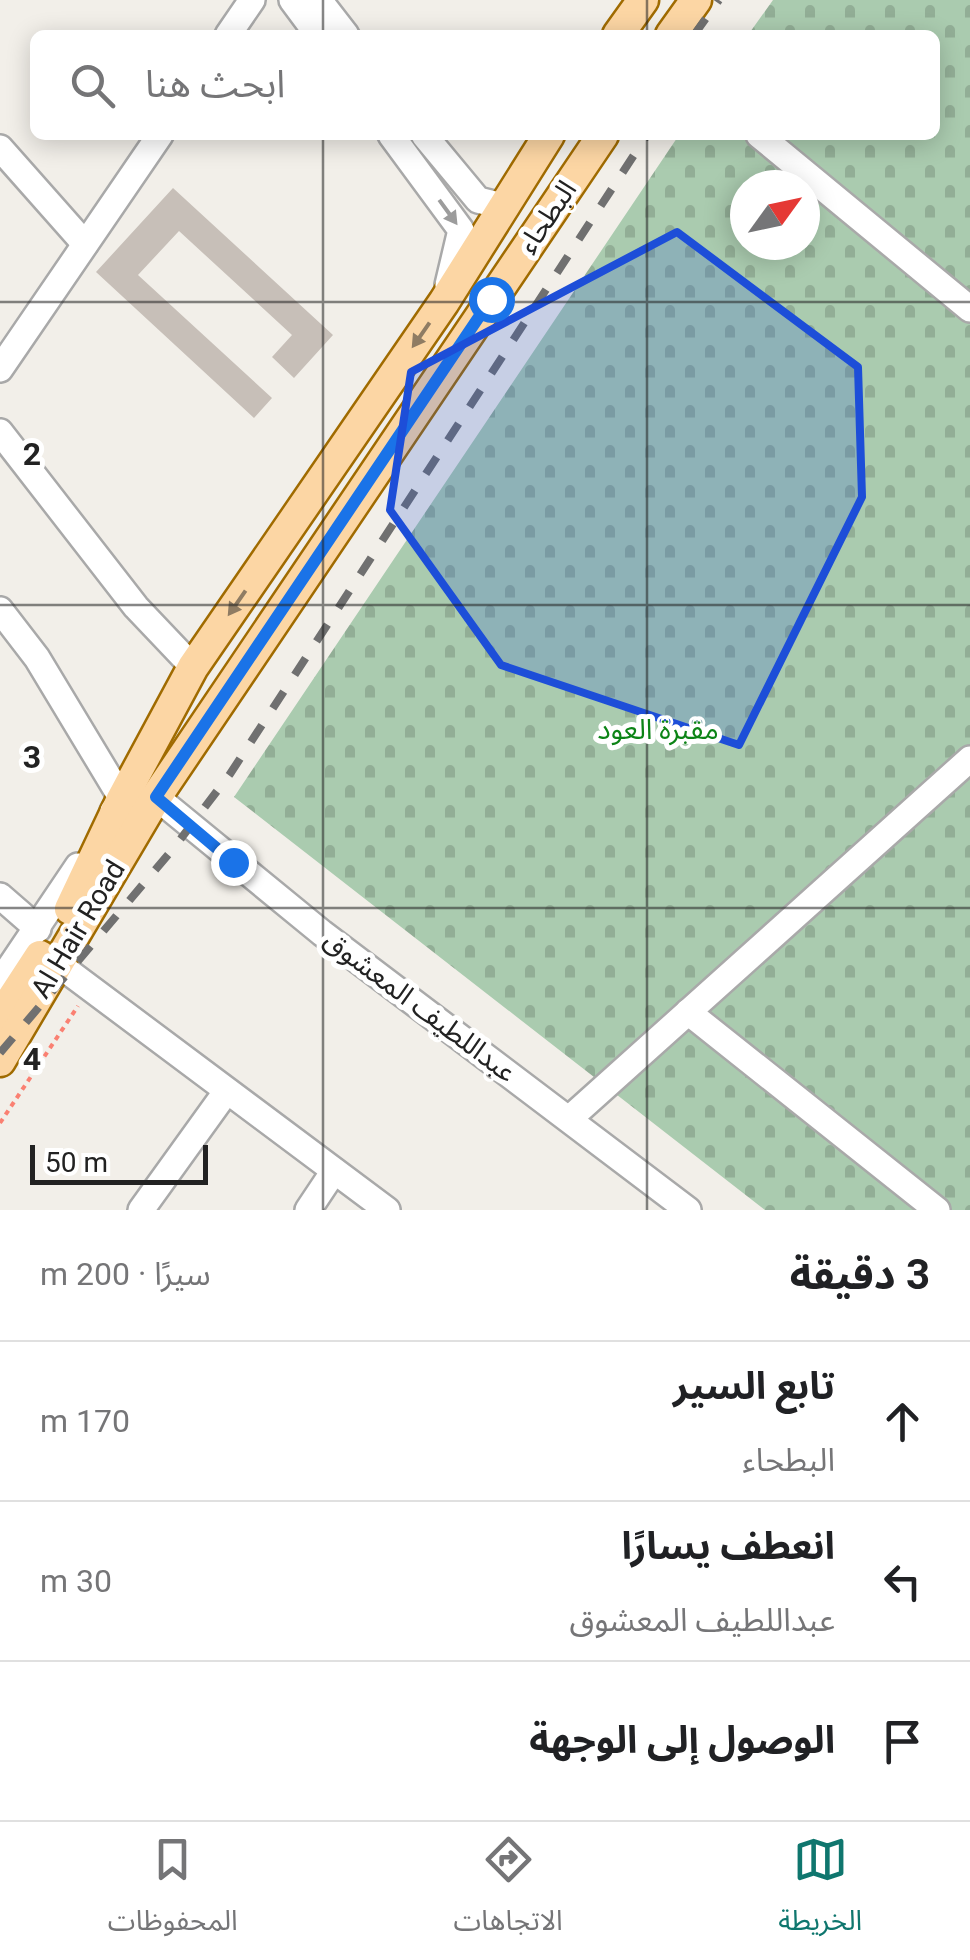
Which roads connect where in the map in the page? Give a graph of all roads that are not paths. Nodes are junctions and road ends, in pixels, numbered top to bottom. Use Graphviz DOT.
graph roads {
  1 [pos="252,0"];
  2 [pos="292,0"];
  3 [pos="319,0"];
  4 [pos="642,0"];
  5 [pos="696,0"];
  6 [pos="231,30"];
  7 [pos="314,30"];
  8 [pos="342,30"];
  9 [pos="621,30"];
  10 [pos="675,30"];
  11 [pos="157,140"];
  12 [pos="395,140"];
  13 [pos="428,140"];
  14 [pos="546,140"];
  15 [pos="600,140"];
  16 [pos="764,140"];
  17 [pos="0,148"];
  18 [pos="506,207"];
  19 [pos="85,244"];
  20 [pos="444,302"];
  21 [pos="970,309"];
  22 [pos="0,368"];
  23 [pos="0,432"];
  24 [pos="0,610"];
  25 [pos="193,667"];
  26 [pos="970,759"];
  27 [pos="156,797"];
  28 [pos="122,799"];
  29 [pos="0,896"];
  30 [pos="45,950"];
  31 [pos="0,982"];
  32 [pos="688,1012"];
  33 [pos="0,1017"];
  34 [pos="0,1061"];
  35 [pos="226,1092"];
  36 [pos="570,1119"];
  37 [pos="334,1171"];
  38 [pos="141,1210"];
  39 [pos="308,1210"];
  40 [pos="388,1210"];
  41 [pos="688,1210"];
  42 [pos="937,1210"];
  1 -- 6 [label="street"];
  2 -- 7 [label="street"];
  3 -- 8 [label="street"];
  4 -- 9 [label="main road"];
  5 -- 10 [label="main road"];
  11 -- 19 [label="street"];
  12 -- 20 [label="street, one-way"];
  13 -- 18 [label="street"];
  14 -- 18 [label="main road, البطحاء"];
  15 -- 27 [label="main road, البطحاء"];
  16 -- 21 [label="street"];
  17 -- 19 [label="street"];
  18 -- 20 [label="main road, البطحاء"];
  19 -- 22 [label="street"];
  20 -- 25 [label="main road, البطحاء, one-way"];
  23 -- 25 [label="street"];
  24 -- 28 [label="street"];
  25 -- 28 [label="main road, البطحاء"];
  26 -- 32 [label="street"];
  27 -- 30 [label="main road, Al Hair Road"];
  27 -- 36 [label="street, عبداللطيف المعشوق"];
  28 -- 30 [label="main road, البطحاء"];
  29 -- 30 [label="street"];
  30 -- 31 [label="street, البطحاء"];
  30 -- 33 [label="main road, Al Hair Road"];
  30 -- 34 [label="main road, Al Hair Road"];
  30 -- 35 [label="street"];
  32 -- 36 [label="street"];
  32 -- 42 [label="street"];
  35 -- 37 [label="street"];
  35 -- 38 [label="street"];
  36 -- 41 [label="street, عبداللطيف المعشوق"];
  37 -- 39 [label="street"];
  37 -- 40 [label="street"];
}
